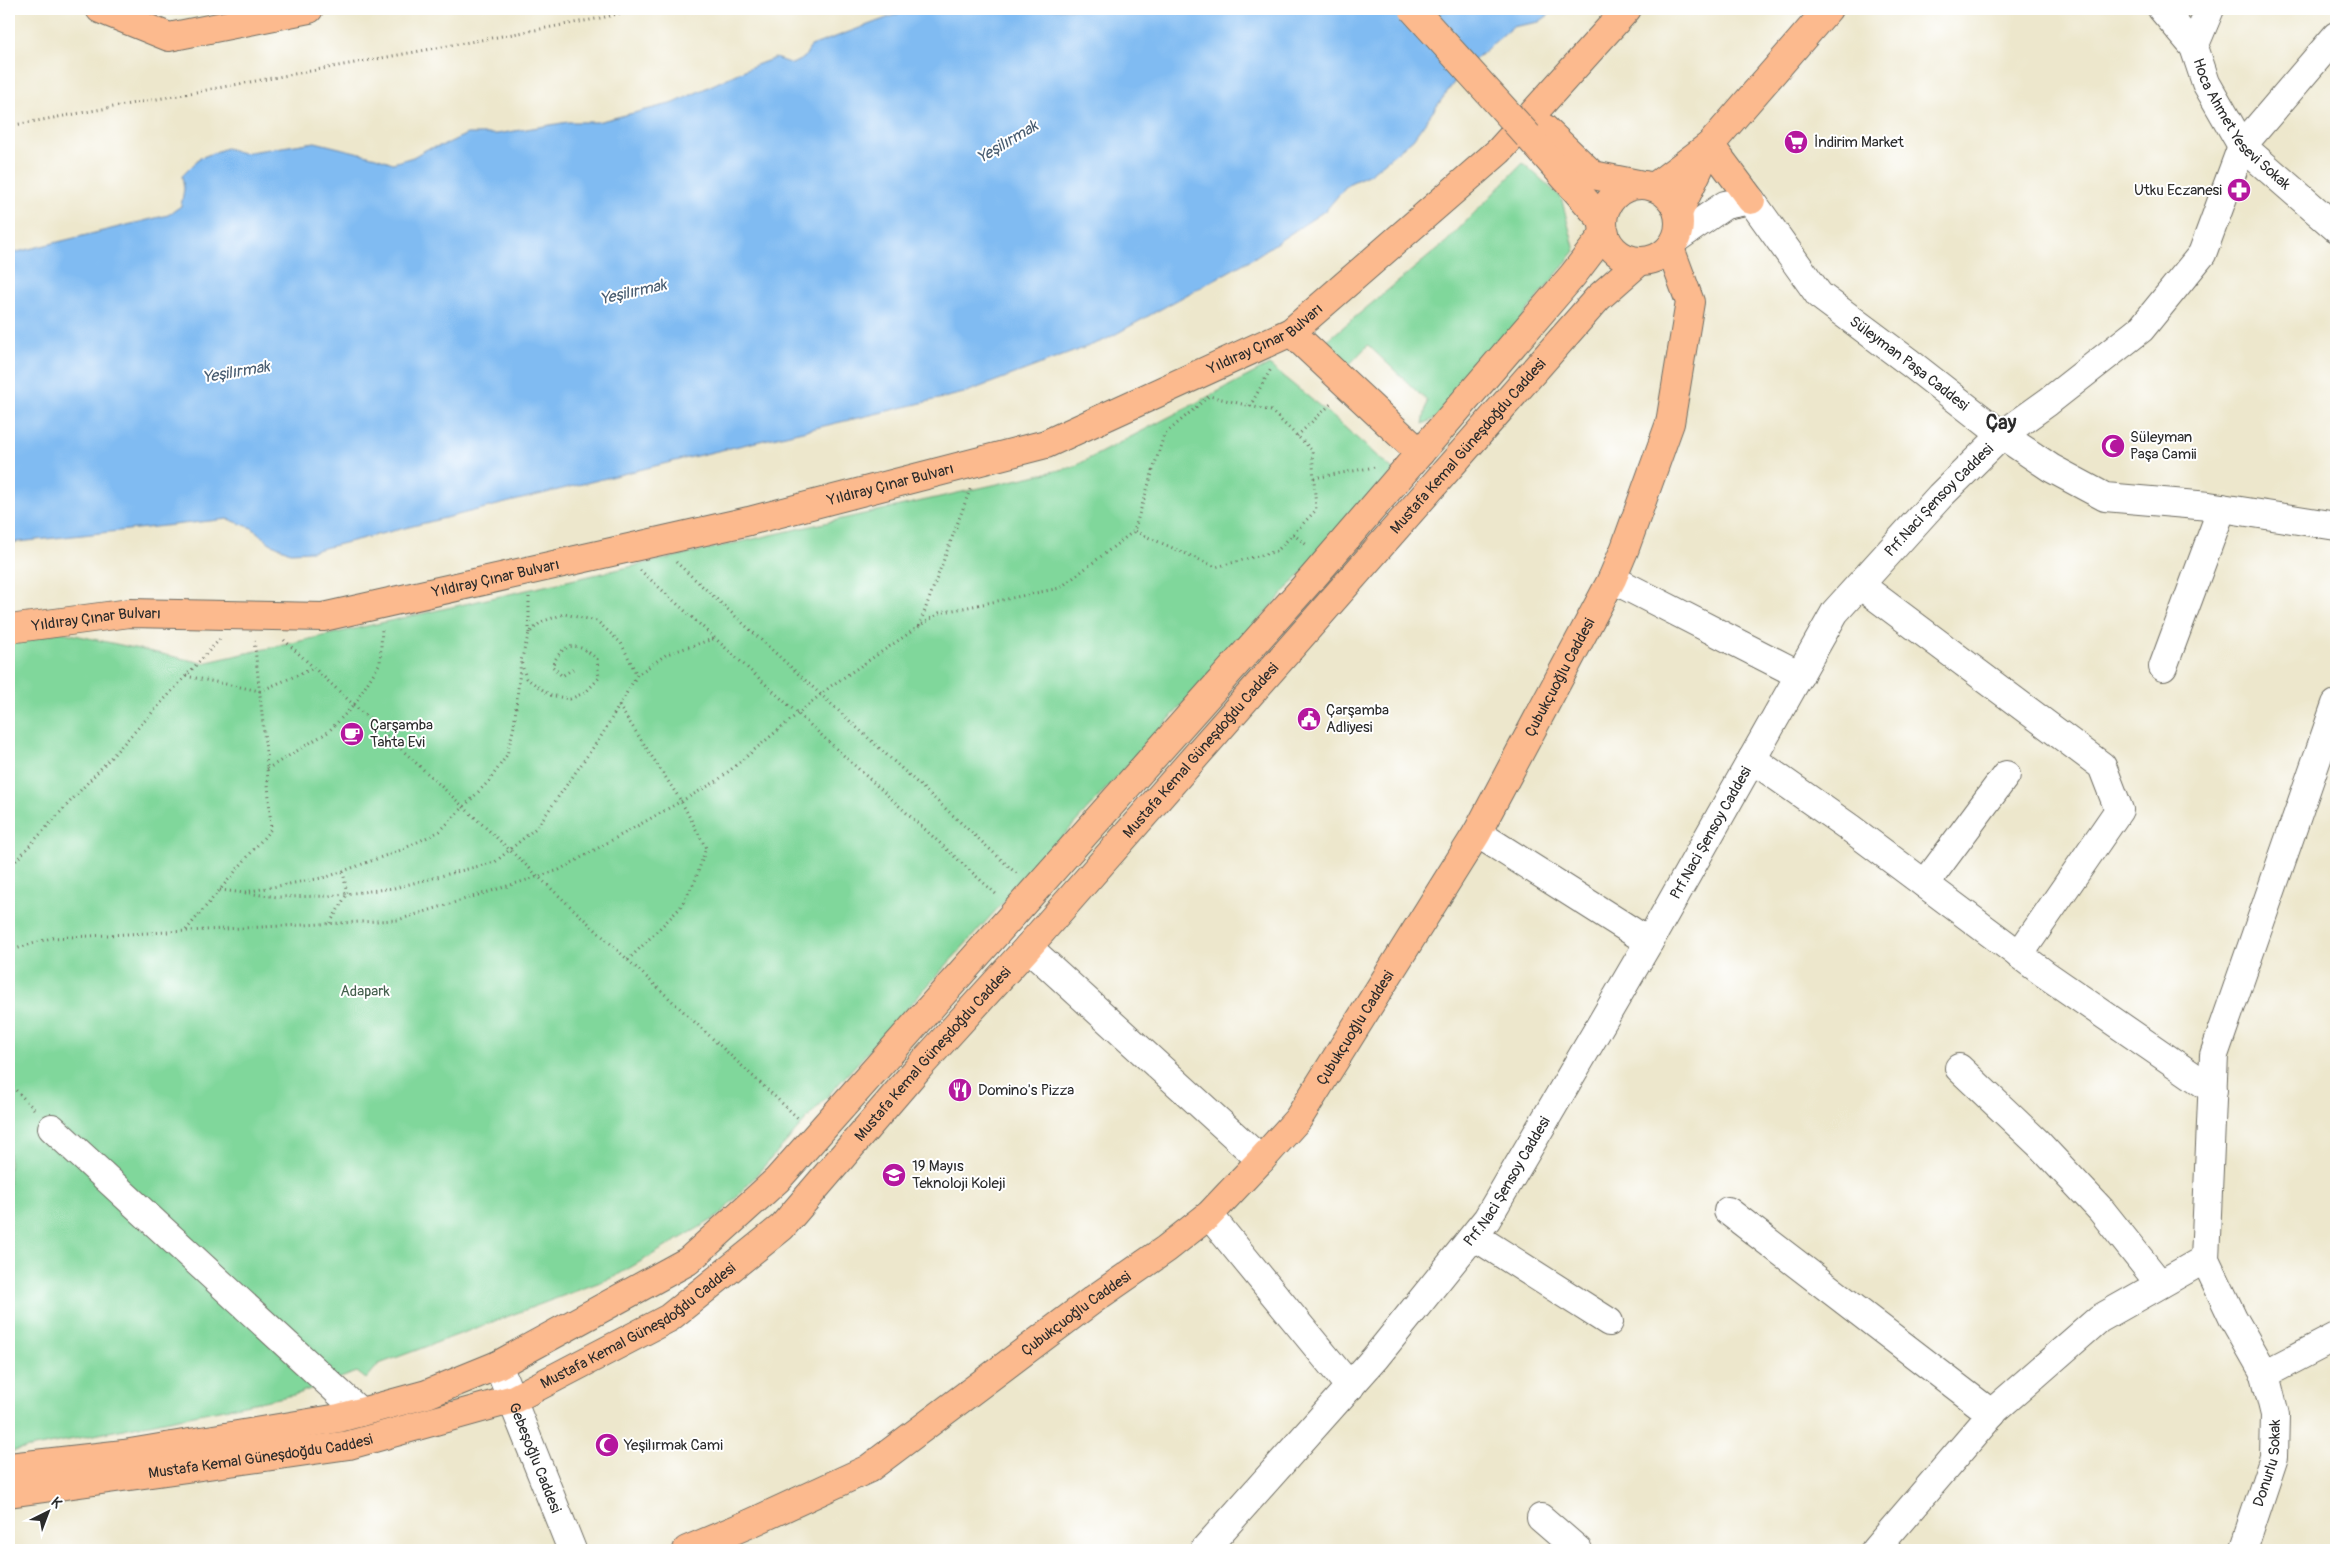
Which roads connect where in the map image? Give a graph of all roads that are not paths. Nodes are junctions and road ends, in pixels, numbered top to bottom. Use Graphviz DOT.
graph roads {
  1 [pos="100,9"];
  2 [pos="309,9"];
  3 [pos="1413,9"];
  4 [pos="1437,9"];
  5 [pos="1627,9"];
  6 [pos="1828,9"];
  7 [pos="2162,9"];
  8 [pos="2210,9"];
  9 [pos="2336,36"];
  10 [pos="2194,47"];
  11 [pos="1536,132"];
  12 [pos="1710,144"];
  13 [pos="2242,146"];
  14 [pos="1649,186"];
  15 [pos="1751,200"];
  16 [pos="1604,227"];
  17 [pos="2336,228"];
  18 [pos="1674,233"];
  19 [pos="1640,261"];
  20 [pos="1291,332"];
  21 [pos="2002,435"];
  22 [pos="1420,453"];
  23 [pos="2222,508"];
  24 [pos="2336,526"];
  25 [pos="1612,578"];
  26 [pos="1860,585"];
  27 [pos="9,628"];
  28 [pos="2163,667"];
  29 [pos="1800,675"];
  30 [pos="2336,704"];
  31 [pos="1752,759"];
  32 [pos="2006,774"];
  33 [pos="1477,833"];
  34 [pos="1925,884"];
  35 [pos="1649,942"];
  36 [pos="1028,947"];
  37 [pos="2019,955"];
  38 [pos="1959,1068"];
  39 [pos="2213,1090"];
  40 [pos="52,1128"];
  41 [pos="1261,1160"];
  42 [pos="1728,1211"];
  43 [pos="1208,1215"];
  44 [pos="1474,1236"];
  45 [pos="2205,1259"];
  46 [pos="2160,1284"];
  47 [pos="1609,1322"];
  48 [pos="2336,1337"];
  49 [pos="498,1365"];
  50 [pos="2265,1374"];
  51 [pos="1350,1387"];
  52 [pos="514,1399"];
  53 [pos="360,1412"];
  54 [pos="1992,1414"];
  55 [pos="9,1467"];
  56 [pos="9,1493"];
  57 [pos="1541,1518"];
  58 [pos="572,1550"];
  59 [pos="687,1550"];
  60 [pos="1204,1550"];
  61 [pos="1578,1550"];
  62 [pos="1875,1550"];
  63 [pos="2243,1550"];
  1 -- 2 [label="main road"];
  3 -- 11 [label="main road, bridge"];
  4 -- 11 [label="main road"];
  5 -- 20 [label="main road, Yıldıray Çınar Bulvarı"];
  6 -- 12 [label="main road"];
  7 -- 10 [label="street, Hoca Ahmet Yesevi Sokak"];
  8 -- 10 [label="street"];
  9 -- 13 [label="street"];
  10 -- 13 [label="street, Hoca Ahmet Yesevi Sokak"];
  11 -- 14 [label="main road"];
  11 -- 16 [label="main road"];
  12 -- 14 [label="main road"];
  12 -- 15 [label="main road, Süleyman Paşa Caddesi"];
  12 -- 18 [label="main road"];
  13 -- 17 [label="street, Hoca Ahmet Yesevi Sokak"];
  13 -- 21 [label="street, Prf.Naci Şensoy Caddesi"];
  14 -- 16 [label="main road"];
  14 -- 18 [label="main road"];
  15 -- 18 [label="street"];
  15 -- 21 [label="street, Süleyman Paşa Caddesi"];
  16 -- 19 [label="main road"];
  16 -- 22 [label="main road, Mustafa Kemal Güneşdoğdu Caddesi"];
  18 -- 19 [label="main road"];
  18 -- 25 [label="main road, Çubukçuoğlu Caddesi"];
  19 -- 36 [label="main road, Mustafa Kemal Güneşdoğdu Caddesi"];
  20 -- 22 [label="main road"];
  20 -- 27 [label="main road, Yıldıray Çınar Bulvarı"];
  21 -- 23 [label="street, Süleyman Paşa Caddesi"];
  21 -- 26 [label="street, Prf.Naci Şensoy Caddesi"];
  22 -- 49 [label="main road, Mustafa Kemal Güneşdoğdu Caddesi"];
  23 -- 24 [label="street, Süleyman Paşa Caddesi"];
  23 -- 28 [label="street"];
  25 -- 29 [label="street"];
  25 -- 33 [label="main road, Çubukçuoğlu Caddesi"];
  26 -- 29 [label="street, Prf.Naci Şensoy Caddesi"];
  26 -- 37 [label="street"];
  29 -- 31 [label="street, Prf.Naci Şensoy Caddesi"];
  30 -- 39 [label="street"];
  31 -- 34 [label="street"];
  31 -- 35 [label="street, Prf.Naci Şensoy Caddesi"];
  32 -- 34 [label="street"];
  33 -- 35 [label="street"];
  33 -- 41 [label="main road, Çubukçuoğlu Caddesi"];
  34 -- 37 [label="street"];
  35 -- 44 [label="street, Prf.Naci Şensoy Caddesi"];
  36 -- 41 [label="street"];
  36 -- 52 [label="main road, Mustafa Kemal Güneşdoğdu Caddesi"];
  37 -- 39 [label="street"];
  38 -- 46 [label="street"];
  39 -- 45 [label="street"];
  40 -- 53 [label="street"];
  41 -- 43 [label="main road, Çubukçuoğlu Caddesi"];
  42 -- 54 [label="street"];
  43 -- 51 [label="street"];
  43 -- 59 [label="main road, Çubukçuoğlu Caddesi"];
  44 -- 47 [label="street"];
  44 -- 51 [label="street, Prf.Naci Şensoy Caddesi"];
  45 -- 46 [label="street"];
  45 -- 50 [label="street, Donurlu Sokak"];
  46 -- 54 [label="street"];
  48 -- 50 [label="street"];
  49 -- 52 [label="street, Gebeşoğlu Caddesi"];
  49 -- 53 [label="main road, Mustafa Kemal Güneşdoğdu Caddesi"];
  50 -- 63 [label="street, Donurlu Sokak"];
  51 -- 60 [label="street, Prf.Naci Şensoy Caddesi"];
  52 -- 56 [label="main road, Mustafa Kemal Güneşdoğdu Caddesi"];
  52 -- 58 [label="street, Gebeşoğlu Caddesi"];
  53 -- 55 [label="main road, Mustafa Kemal Güneşdoğdu Caddesi"];
  54 -- 62 [label="street"];
  57 -- 61 [label="street"];
}
